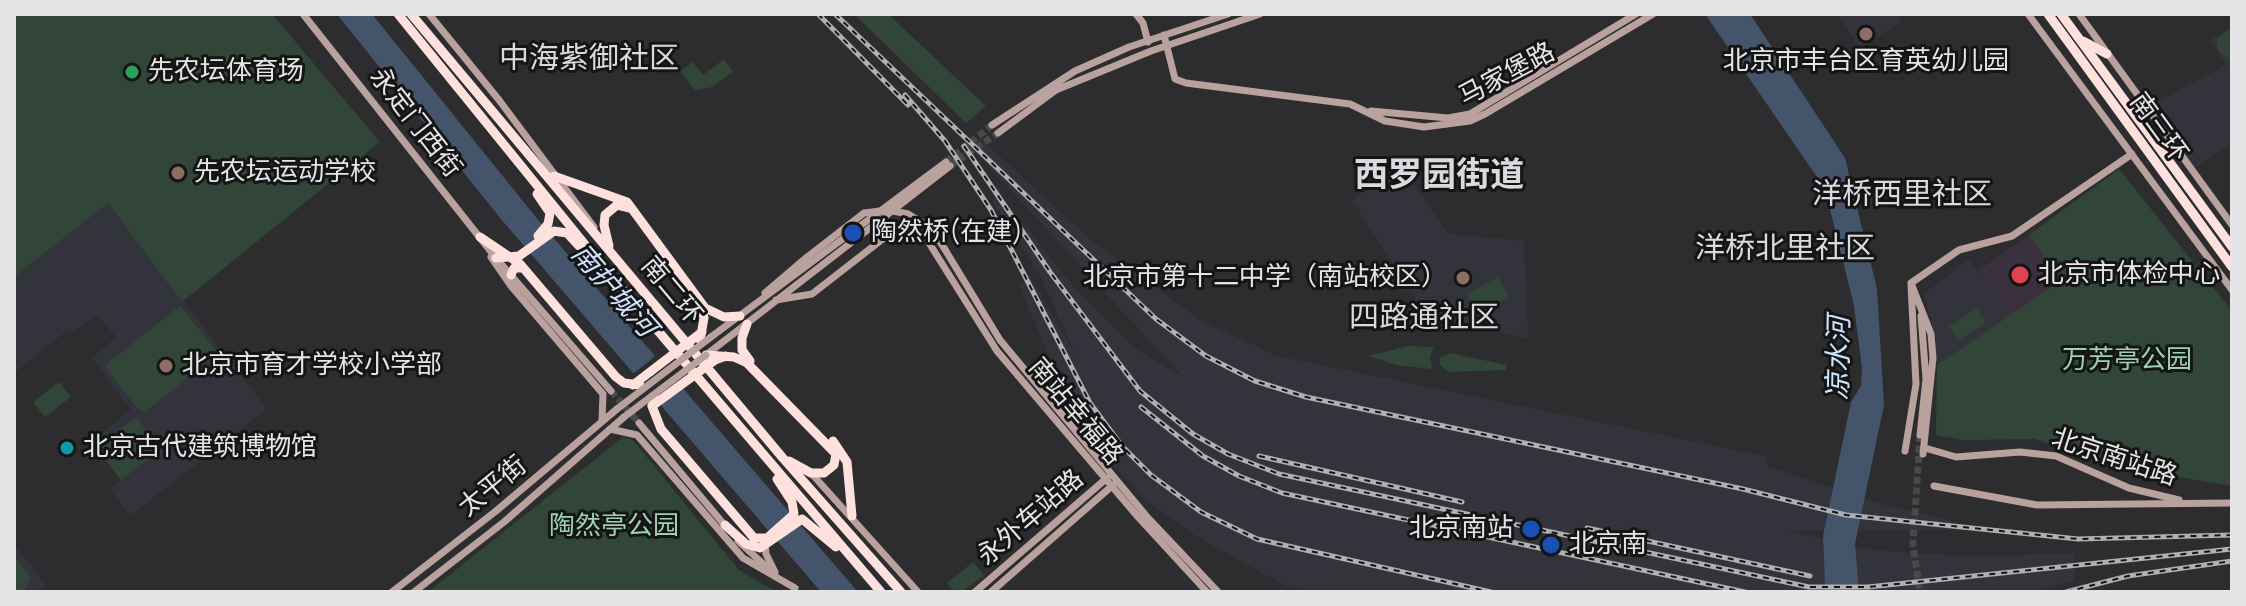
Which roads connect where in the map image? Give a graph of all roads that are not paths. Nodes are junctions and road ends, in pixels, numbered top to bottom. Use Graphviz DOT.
graph roads {
  1 [pos="303,14"];
  2 [pos="398,14"];
  3 [pos="411,14"];
  4 [pos="420,14"];
  5 [pos="429,14"];
  6 [pos="1136,14"];
  7 [pos="1228,14"];
  8 [pos="1260,14"];
  9 [pos="1636,14"];
  10 [pos="1653,14"];
  11 [pos="2028,14"];
  12 [pos="2048,14"];
  13 [pos="2061,14"];
  14 [pos="2079,14"];
  15 [pos="428,35"];
  16 [pos="1164,35"];
  17 [pos="1147,40"];
  18 [pos="2080,40"];
  19 [pos="1167,46"];
  20 [pos="1151,51"];
  21 [pos="2107,54"];
  22 [pos="1370,112"];
  23 [pos="2132,154"];
  24 [pos="522,166"];
  25 [pos="554,176"];
  26 [pos="2232,203"];
  27 [pos="636,211"];
  28 [pos="2222,211"];
  29 [pos="2232,225"];
  30 [pos="551,228"];
  31 [pos="480,237"];
  32 [pos="2232,247"];
  33 [pos="522,252"];
  34 [pos="611,253"];
  35 [pos="498,255"];
  36 [pos="511,258"];
  37 [pos="600,263"];
  38 [pos="2232,267"];
  39 [pos="526,270"];
  40 [pos="511,275"];
  41 [pos="1911,283"];
  42 [pos="2232,290"];
  43 [pos="776,300"];
  44 [pos="756,303"];
  45 [pos="701,304"];
  46 [pos="740,316"];
  47 [pos="747,324"];
  48 [pos="706,334"];
  49 [pos="699,346"];
  50 [pos="706,355"];
  51 [pos="726,356"];
  52 [pos="633,385"];
  53 [pos="647,385"];
  54 [pos="660,389"];
  55 [pos="611,391"];
  56 [pos="652,406"];
  57 [pos="602,420"];
  58 [pos="639,423"];
  59 [pos="610,429"];
  60 [pos="1920,435"];
  61 [pos="1905,451"];
  62 [pos="782,457"];
  63 [pos="774,467"];
  64 [pos="811,473"];
  65 [pos="1111,480"];
  66 [pos="1934,486"];
  67 [pos="2197,503"];
  68 [pos="2232,503"];
  69 [pos="852,516"];
  70 [pos="796,517"];
  71 [pos="725,525"];
  72 [pos="767,543"];
  73 [pos="848,554"];
  74 [pos="776,574"];
  75 [pos="798,590"];
  76 [pos="392,592"];
  77 [pos="414,592"];
  78 [pos="881,592"];
  79 [pos="901,592"];
  80 [pos="918,592"];
  81 [pos="975,592"];
  82 [pos="991,592"];
  83 [pos="1207,592"];
  84 [pos="1218,592"];
  1 -- 31 [label="street, 永定门西街"];
  2 -- 24 [label="highway, 南二环"];
  3 -- 15 [label="highway, 南二环"];
  4 -- 15 [label="highway"];
  5 -- 25 [label="street"];
  6 -- 17 [label="street"];
  7 -- 16 [label="street"];
  8 -- 19 [label="street"];
  9 -- 22 [label="street, 马家堡路"];
  10 -- 22 [label="street, 马家堡路"];
  11 -- 23 [label="street"];
  12 -- 38 [label="highway, 南三环"];
  13 -- 18 [label="highway, 南三环"];
  14 -- 21 [label="street"];
  15 -- 34 [label="highway, 南二环"];
  16 -- 17 [label="street"];
  16 -- 19 [label="street"];
  17 -- 20 [label="street"];
  17 -- 20 [label="street"];
  18 -- 21 [label="highway"];
  18 -- 32 [label="highway, 南三环"];
  19 -- 20 [label="street"];
  19 -- 22 [label="street, 马家堡路"];
  21 -- 28 [label="street"];
  23 -- 41 [label="street"];
  23 -- 42 [label="street"];
  24 -- 30 [label="highway"];
  24 -- 37 [label="highway, 南二环"];
  25 -- 27 [label="highway"];
  25 -- 34 [label="street"];
  26 -- 28 [label="street"];
  27 -- 34 [label="highway"];
  27 -- 45 [label="highway"];
  28 -- 29 [label="street"];
  30 -- 33 [label="highway"];
  30 -- 37 [label="highway"];
  31 -- 35 [label="highway"];
  31 -- 57 [label="street, 永定门西街"];
  33 -- 35 [label="highway"];
  33 -- 36 [label="highway"];
  33 -- 39 [label="highway"];
  34 -- 62 [label="highway, 南二环"];
  35 -- 36 [label="highway"];
  35 -- 40 [label="street"];
  36 -- 39 [label="highway"];
  37 -- 63 [label="highway, 南二环"];
  39 -- 40 [label="highway"];
  39 -- 52 [label="highway"];
  40 -- 55 [label="street"];
  41 -- 60 [label="street"];
  41 -- 61 [label="street"];
  41 -- 67 [label="street, 北京南站路"];
  43 -- 44 [label="street, 太平街"];
  43 -- 47 [label="street, 太平街"];
  43 -- 65 [label="street, 南站幸福路"];
  44 -- 46 [label="street"];
  44 -- 65 [label="street, bridge"];
  45 -- 46 [label="highway"];
  45 -- 48 [label="highway"];
  46 -- 48 [label="street"];
  47 -- 50 [label="street, 太平街"];
  47 -- 69 [label="highway"];
  48 -- 49 [label="highway, bridge"];
  48 -- 52 [label="highway, bridge"];
  49 -- 53 [label="street, 太平街, bridge"];
  50 -- 51 [label="highway, bridge"];
  50 -- 54 [label="street, 太平街, bridge"];
  51 -- 56 [label="highway, bridge"];
  51 -- 64 [label="highway"];
  52 -- 53 [label="highway, bridge"];
  53 -- 57 [label="street, 太平街, bridge"];
  54 -- 56 [label="highway, bridge"];
  54 -- 59 [label="street, 太平街, bridge"];
  56 -- 72 [label="highway"];
  57 -- 76 [label="street, 太平街"];
  58 -- 71 [label="street"];
  59 -- 75 [label="street"];
  59 -- 77 [label="street, 太平街"];
  62 -- 64 [label="highway"];
  62 -- 79 [label="highway, 南二环"];
  63 -- 70 [label="highway"];
  63 -- 73 [label="highway, 南二环"];
  64 -- 69 [label="street"];
  65 -- 81 [label="street, 永外车站路"];
  65 -- 82 [label="street, 永外车站路"];
  65 -- 83 [label="street, 南站幸福路"];
  65 -- 84 [label="street, 南站幸福路"];
  66 -- 67 [label="street, 北京南站路"];
  67 -- 68 [label="street, 北京南站路"];
  69 -- 80 [label="street"];
  70 -- 72 [label="highway"];
  70 -- 73 [label="highway"];
  71 -- 72 [label="highway"];
  71 -- 74 [label="street"];
  72 -- 74 [label="street"];
  73 -- 78 [label="highway, 南二环"];
  74 -- 75 [label="street"];
}
